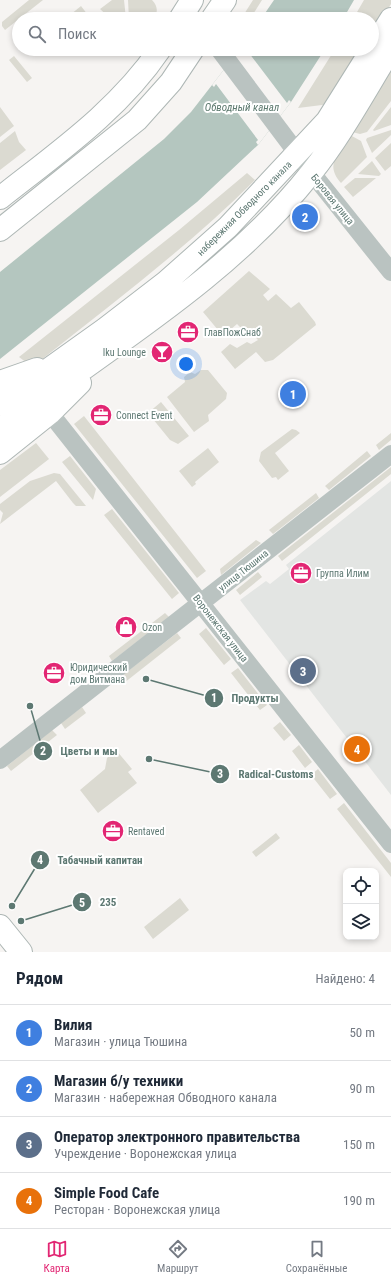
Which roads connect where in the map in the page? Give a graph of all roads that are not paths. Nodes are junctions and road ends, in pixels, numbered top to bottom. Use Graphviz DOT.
graph roads {
  1 [pos="225,0"];
  2 [pos="217,12"];
  3 [pos="391,19"];
  4 [pos="379,38"];
  5 [pos="391,49"];
  6 [pos="155,56"];
  7 [pos="188,56"];
  8 [pos="224,56"];
  9 [pos="368,56"];
  10 [pos="298,154"];
  11 [pos="312,173"];
  12 [pos="0,198"];
  13 [pos="0,230"];
  14 [pos="391,272"];
  15 [pos="113,349"];
  16 [pos="62,359"];
  17 [pos="0,382"];
  18 [pos="0,404"];
  19 [pos="50,413"];
  20 [pos="0,429"];
  21 [pos="0,453"];
  22 [pos="391,454"];
  23 [pos="201,603"];
  24 [pos="0,760"];
  25 [pos="391,844"];
  26 [pos="0,926"];
  27 [pos="21,952"];
  1 -- 2 [label="main road"];
  3 -- 4 [label="main road, набережная Обводного канала"];
  5 -- 11 [label="main road"];
  6 -- 12 [label="main road"];
  7 -- 13 [label="main road"];
  8 -- 10 [label="street, Боровая улица"];
  9 -- 10 [label="main road, набережная Обводного канала"];
  10 -- 11 [label="street, Боровая улица"];
  10 -- 16 [label="main road, набережная Обводного канала"];
  11 -- 14 [label="street, Боровая улица"];
  11 -- 15 [label="main road"];
  15 -- 19 [label="main road"];
  15 -- 20 [label="main road"];
  16 -- 17 [label="main road"];
  16 -- 18 [label="main road, набережная Обводного канала"];
  19 -- 21 [label="main road"];
  19 -- 23 [label="street, Воронежская улица"];
  22 -- 23 [label="street, улица Тюшина"];
  23 -- 24 [label="street, улица Тюшина"];
  23 -- 25 [label="street, Воронежская улица"];
  26 -- 27 [label="main road"];
}
